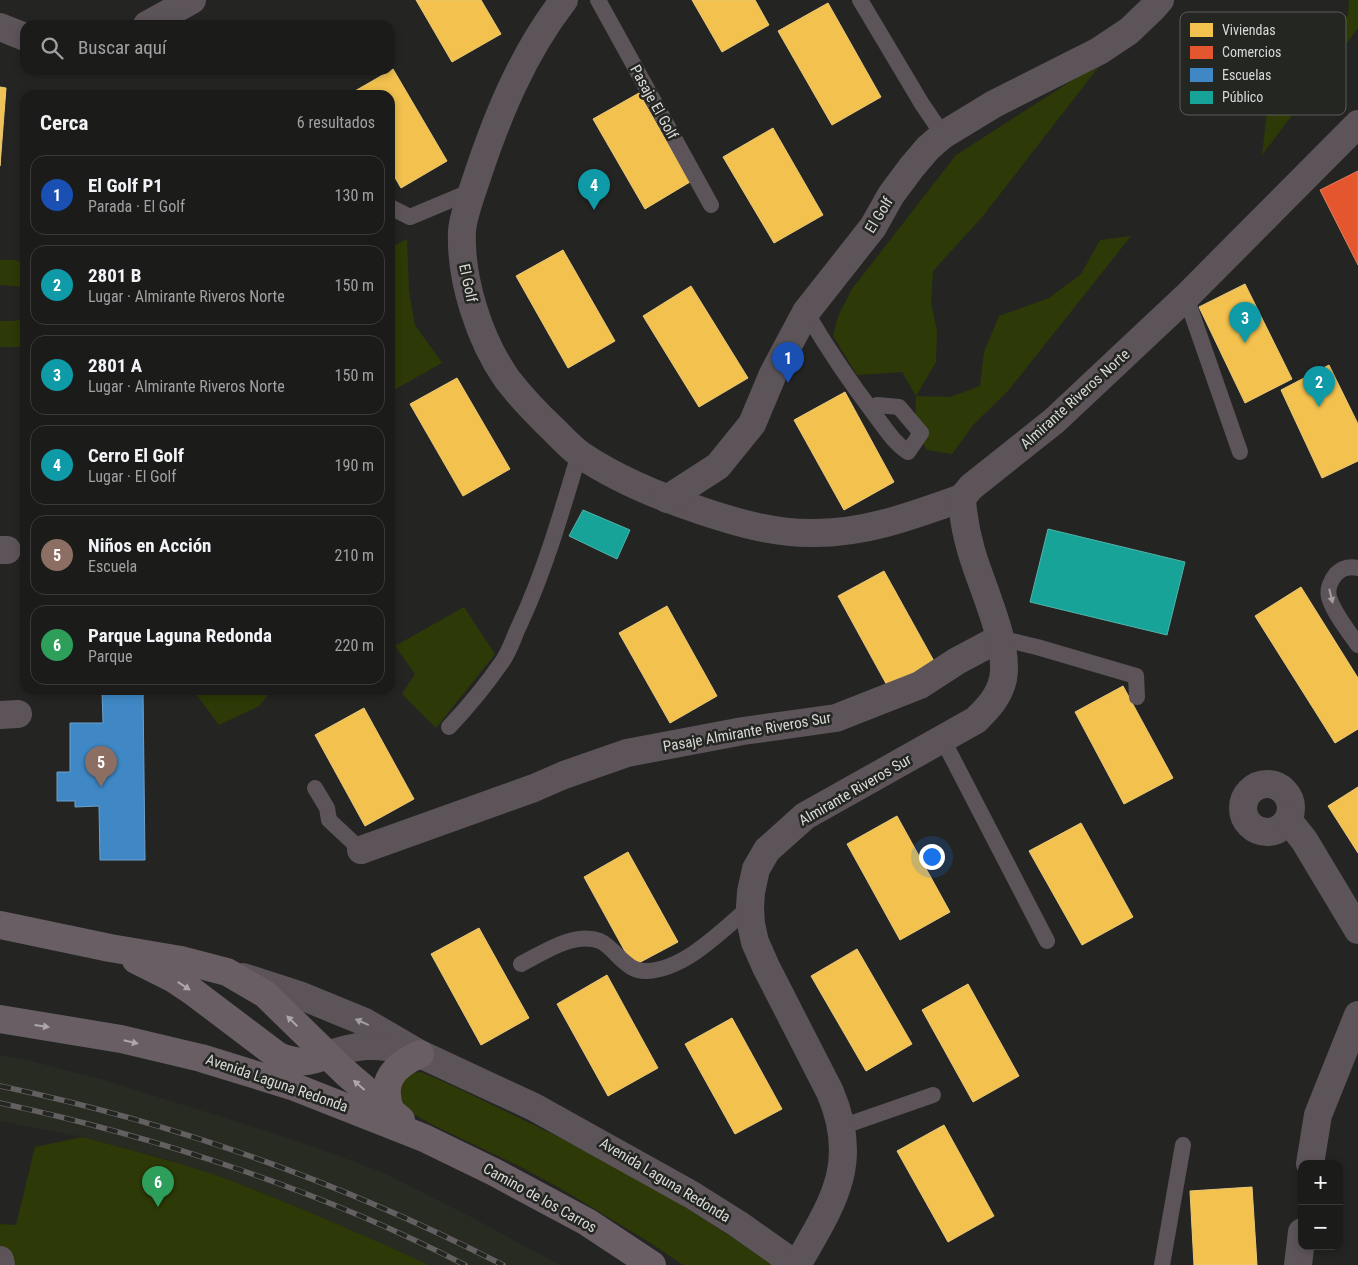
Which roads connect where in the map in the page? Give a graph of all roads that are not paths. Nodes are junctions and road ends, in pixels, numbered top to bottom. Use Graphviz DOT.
graph roads {
  1 [pos="192,0"];
  2 [pos="564,0"];
  3 [pos="598,0"];
  4 [pos="860,0"];
  5 [pos="1160,0"];
  6 [pos="156,20"];
  7 [pos="0,27"];
  8 [pos="20,35"];
  9 [pos="1358,124"];
  10 [pos="943,135"];
  11 [pos="472,190"];
  12 [pos="711,205"];
  13 [pos="395,210"];
  14 [pos="1186,297"];
  15 [pos="806,312"];
  16 [pos="870,408"];
  17 [pos="1240,452"];
  18 [pos="578,454"];
  19 [pos="962,498"];
  20 [pos="668,499"];
  21 [pos="1358,568"];
  22 [pos="1000,638"];
  23 [pos="1358,645"];
  24 [pos="1138,697"];
  25 [pos="449,727"];
  26 [pos="943,740"];
  27 [pos="315,788"];
  28 [pos="1288,820"];
  29 [pos="361,850"];
  30 [pos="750,907"];
  31 [pos="0,925"];
  32 [pos="1358,930"];
  33 [pos="49,936"];
  34 [pos="1047,941"];
  35 [pos="0,942"];
  36 [pos="110,948"];
  37 [pos="521,964"];
  38 [pos="227,972"];
  39 [pos="1358,1015"];
  40 [pos="0,1020"];
  41 [pos="1353,1039"];
  42 [pos="420,1054"];
  43 [pos="327,1055"];
  44 [pos="933,1095"];
  45 [pos="391,1112"];
  46 [pos="841,1127"];
  47 [pos="424,1138"];
  48 [pos="1183,1145"];
  49 [pos="1311,1160"];
  50 [pos="1300,1250"];
  51 [pos="0,1260"];
  52 [pos="1,1265"];
  53 [pos="652,1265"];
  54 [pos="796,1265"];
  55 [pos="1162,1265"];
  56 [pos="1298,1265"];
  1 -- 6 [label="street"];
  2 -- 11 [label="street, El Golf"];
  3 -- 12 [label="lane, Pasaje El Golf"];
  4 -- 10 [label="lane"];
  5 -- 10 [label="street, El Golf"];
  7 -- 8 [label="street"];
  9 -- 14 [label="street, Almirante Riveros Norte"];
  10 -- 15 [label="street, El Golf"];
  11 -- 13 [label="lane"];
  11 -- 18 [label="street, El Golf"];
  14 -- 17 [label="lane"];
  14 -- 19 [label="street, Almirante Riveros Norte"];
  15 -- 16 [label="lane"];
  15 -- 20 [label="street, El Golf"];
  18 -- 20 [label="street, El Golf"];
  18 -- 25 [label="lane"];
  19 -- 20 [label="street, El Golf"];
  19 -- 22 [label="street, Almirante Riveros Sur"];
  21 -- 23 [label="lane, one-way"];
  22 -- 24 [label="lane"];
  22 -- 26 [label="street, Almirante Riveros Sur"];
  22 -- 29 [label="street, Pasaje Almirante Riveros Sur"];
  26 -- 30 [label="street, Almirante Riveros Sur"];
  26 -- 34 [label="lane"];
  27 -- 29 [label="lane"];
  28 -- 32 [label="street"];
  30 -- 37 [label="lane"];
  30 -- 46 [label="street, Almirante Riveros Sur"];
  31 -- 33 [label="main road, Avenida Laguna Redonda"];
  33 -- 35 [label="main road"];
  33 -- 36 [label="main road, Avenida Laguna Redonda"];
  36 -- 38 [label="main road, Avenida Laguna Redonda"];
  36 -- 43 [label="main road, one-way"];
  42 -- 38 [label="street, Avenida Laguna Redonda, one-way"];
  43 -- 38 [label="main road, Avenida Laguna Redonda, one-way"];
  39 -- 41 [label="street"];
  40 -- 47 [label="main road, Avenida Laguna Redonda, one-way"];
  41 -- 49 [label="street"];
  42 -- 43 [label="street, Avenida Laguna Redonda"];
  42 -- 45 [label="main road"];
  42 -- 54 [label="street, Avenida Laguna Redonda"];
  45 -- 43 [label="main road, Avenida Laguna Redonda, one-way"];
  44 -- 46 [label="lane"];
  45 -- 47 [label="main road, Avenida Laguna Redonda"];
  46 -- 54 [label="street, Almirante Riveros Sur"];
  47 -- 53 [label="main road, Camino de los Carros"];
  48 -- 55 [label="lane"];
  50 -- 56 [label="street"];
  51 -- 52 [label="street"];
}
